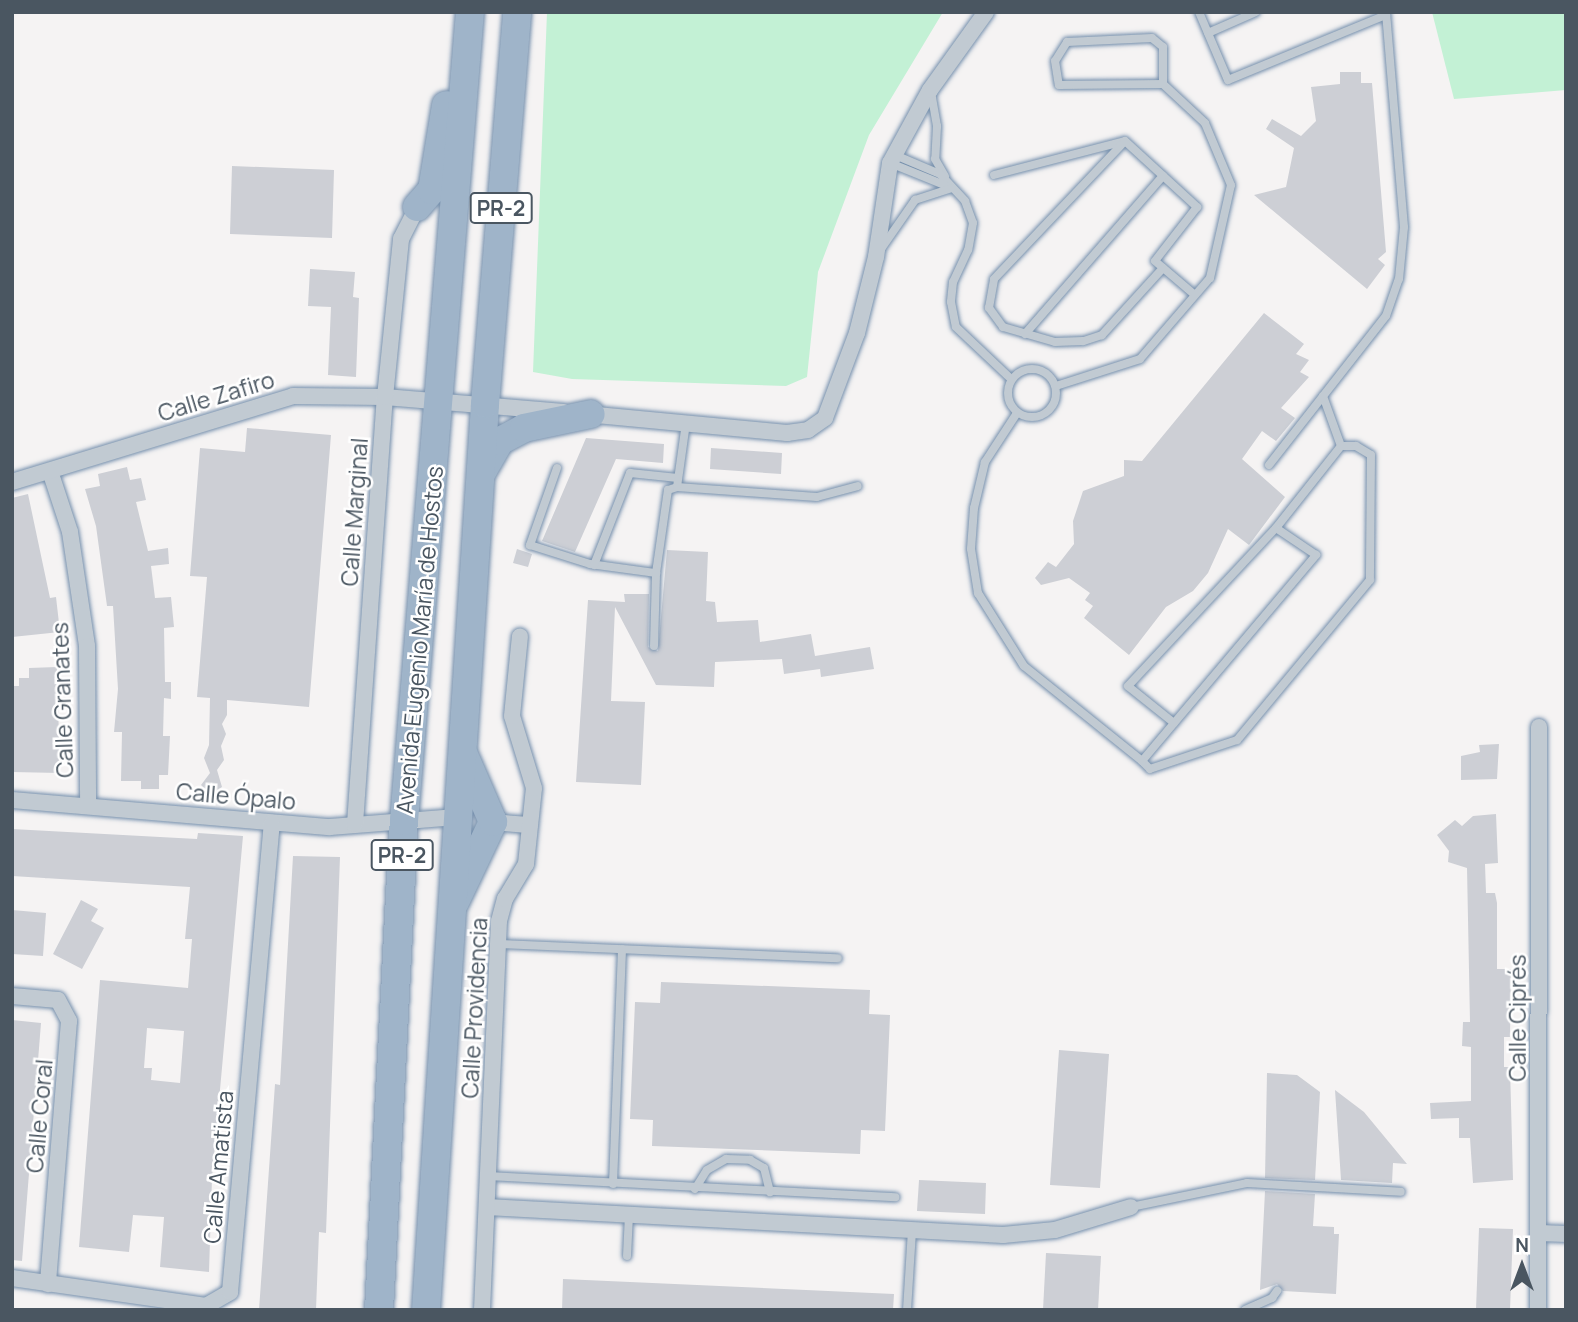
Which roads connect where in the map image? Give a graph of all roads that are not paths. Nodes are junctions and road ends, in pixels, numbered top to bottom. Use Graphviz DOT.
graph roads {
  1 [pos="461,12"];
  2 [pos="470,12"];
  3 [pos="517,12"];
  4 [pos="986,12"];
  5 [pos="1199,12"];
  6 [pos="1256,12"];
  7 [pos="1386,14"];
  8 [pos="1208,33"];
  9 [pos="1163,84"];
  10 [pos="930,90"];
  11 [pos="1125,141"];
  12 [pos="893,159"];
  13 [pos="994,176"];
  14 [pos="1163,176"];
  15 [pos="952,188"];
  16 [pos="417,207"];
  17 [pos="876,257"];
  18 [pos="1163,268"];
  19 [pos="1195,295"];
  20 [pos="1025,334"];
  21 [pos="1010,379"];
  22 [pos="1056,386"];
  23 [pos="1323,396"];
  24 [pos="384,397"];
  25 [pos="439,401"];
  26 [pos="485,404"];
  27 [pos="1017,413"];
  28 [pos="592,414"];
  29 [pos="686,423"];
  30 [pos="1341,446"];
  31 [pos="1269,464"];
  32 [pos="557,468"];
  33 [pos="50,471"];
  34 [pos="480,474"];
  35 [pos="12,482"];
  36 [pos="678,482"];
  37 [pos="858,486"];
  38 [pos="1276,528"];
  39 [pos="594,565"];
  40 [pos="656,573"];
  41 [pos="520,636"];
  42 [pos="653,646"];
  43 [pos="1174,723"];
  44 [pos="1539,727"];
  45 [pos="462,751"];
  46 [pos="1142,761"];
  47 [pos="12,800"];
  48 [pos="88,805"];
  49 [pos="457,817"];
  50 [pos="404,821"];
  51 [pos="493,821"];
  52 [pos="272,823"];
  53 [pos="355,824"];
  54 [pos="530,825"];
  55 [pos="449,914"];
  56 [pos="498,944"];
  57 [pos="622,949"];
  58 [pos="838,958"];
  59 [pos="12,996"];
  60 [pos="488,1176"];
  61 [pos="613,1184"];
  62 [pos="695,1189"];
  63 [pos="770,1192"];
  64 [pos="1401,1192"];
  65 [pos="895,1197"];
  66 [pos="486,1207"];
  67 [pos="1131,1207"];
  68 [pos="629,1215"];
  69 [pos="912,1230"];
  70 [pos="1540,1233"];
  71 [pos="1566,1234"];
  72 [pos="627,1256"];
  73 [pos="12,1278"];
  74 [pos="48,1284"];
  75 [pos="1277,1291"];
  76 [pos="379,1310"];
  77 [pos="426,1310"];
  78 [pos="482,1310"];
  79 [pos="906,1310"];
  80 [pos="1245,1310"];
  81 [pos="1538,1310"];
  1 -- 16 [label="highway"];
  2 -- 25 [label="highway, Avenida Eugenio María de Hostos / PR-2"];
  3 -- 26 [label="highway, Avenida Eugenio María de Hostos / PR-2"];
  4 -- 10 [label="street, Calle Zafiro"];
  5 -- 8 [label="lane"];
  6 -- 8 [label="lane"];
  7 -- 8 [label="lane"];
  7 -- 23 [label="lane"];
  9 -- 9 [label="lane"];
  9 -- 19 [label="lane"];
  10 -- 12 [label="street, Calle Zafiro"];
  10 -- 15 [label="lane"];
  11 -- 13 [label="lane"];
  11 -- 14 [label="lane"];
  11 -- 20 [label="lane"];
  12 -- 15 [label="lane"];
  12 -- 17 [label="street, Calle Zafiro"];
  14 -- 18 [label="lane"];
  14 -- 20 [label="lane"];
  15 -- 17 [label="lane"];
  15 -- 21 [label="lane"];
  16 -- 24 [label="street, Calle Marginal"];
  17 -- 29 [label="street, Calle Zafiro"];
  18 -- 19 [label="lane"];
  18 -- 20 [label="lane"];
  19 -- 22 [label="lane"];
  21 -- 22 [label="lane"];
  21 -- 27 [label="lane"];
  22 -- 27 [label="lane"];
  23 -- 30 [label="lane"];
  23 -- 31 [label="lane"];
  24 -- 25 [label="street, Calle Zafiro"];
  24 -- 33 [label="street, Calle Zafiro"];
  24 -- 53 [label="street, Calle Marginal"];
  25 -- 26 [label="street, Calle Zafiro"];
  25 -- 50 [label="highway, Avenida Eugenio María de Hostos / PR-2"];
  26 -- 28 [label="street, Calle Zafiro"];
  26 -- 34 [label="highway, Avenida Eugenio María de Hostos / PR-2"];
  27 -- 46 [label="lane"];
  28 -- 29 [label="street, Calle Zafiro"];
  28 -- 34 [label="highway"];
  29 -- 36 [label="lane"];
  30 -- 38 [label="lane"];
  30 -- 46 [label="lane"];
  32 -- 39 [label="lane"];
  33 -- 35 [label="street, Calle Zafiro"];
  33 -- 48 [label="street, Calle Granates"];
  34 -- 45 [label="highway, Avenida Eugenio María de Hostos / PR-2"];
  36 -- 37 [label="lane"];
  36 -- 39 [label="lane"];
  36 -- 40 [label="lane"];
  38 -- 43 [label="lane"];
  38 -- 43 [label="lane"];
  39 -- 40 [label="lane"];
  40 -- 42 [label="lane"];
  41 -- 54 [label="street, Calle Providencia"];
  43 -- 46 [label="lane"];
  44 -- 70 [label="street, Calle Ciprés"];
  45 -- 49 [label="highway, Avenida Eugenio María de Hostos / PR-2"];
  45 -- 51 [label="highway"];
  47 -- 48 [label="street, Calle Ópalo"];
  48 -- 52 [label="street, Calle Ópalo"];
  49 -- 50 [label="street, Calle Ópalo"];
  49 -- 55 [label="highway, Avenida Eugenio María de Hostos / PR-2"];
  50 -- 53 [label="street, Calle Ópalo"];
  50 -- 76 [label="highway, Avenida Eugenio María de Hostos / PR-2"];
  51 -- 54 [label="street"];
  51 -- 55 [label="highway"];
  52 -- 53 [label="street, Calle Ópalo"];
  52 -- 74 [label="street, Calle Amatista"];
  54 -- 56 [label="street, Calle Providencia"];
  55 -- 77 [label="highway, Avenida Eugenio María de Hostos / PR-2"];
  56 -- 57 [label="lane"];
  56 -- 60 [label="street, Calle Providencia"];
  57 -- 58 [label="lane"];
  57 -- 61 [label="lane"];
  59 -- 74 [label="street, Calle Coral"];
  60 -- 61 [label="lane"];
  60 -- 66 [label="street, Calle Providencia"];
  61 -- 62 [label="lane"];
  62 -- 63 [label="lane"];
  62 -- 63 [label="lane"];
  63 -- 65 [label="lane"];
  64 -- 67 [label="lane"];
  66 -- 68 [label="street"];
  66 -- 78 [label="street, Calle Providencia"];
  67 -- 69 [label="street"];
  68 -- 69 [label="street"];
  68 -- 72 [label="lane"];
  69 -- 79 [label="lane"];
  70 -- 71 [label="street"];
  70 -- 81 [label="street, Calle Ciprés"];
  73 -- 74 [label="street, Calle Amatista"];
  75 -- 80 [label="lane"];
}
